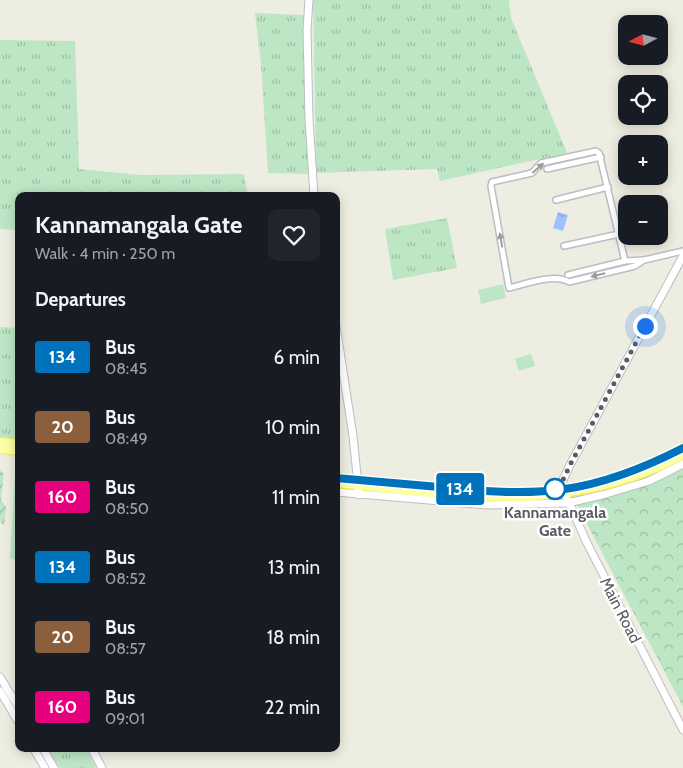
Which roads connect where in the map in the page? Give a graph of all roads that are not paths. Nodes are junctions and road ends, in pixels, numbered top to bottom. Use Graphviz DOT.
graph roads {
  1 [pos="309,0"];
  2 [pos="601,157"];
  3 [pos="547,169"];
  4 [pos="608,187"];
  5 [pos="314,192"];
  6 [pos="556,200"];
  7 [pos="618,230"];
  8 [pos="618,234"];
  9 [pos="622,245"];
  10 [pos="564,246"];
  11 [pos="683,251"];
  12 [pos="683,256"];
  13 [pos="644,260"];
  14 [pos="626,261"];
  15 [pos="568,275"];
  16 [pos="340,353"];
  17 [pos="0,442"];
  18 [pos="15,444"];
  19 [pos="683,448"];
  20 [pos="0,450"];
  21 [pos="15,452"];
  22 [pos="683,455"];
  23 [pos="683,464"];
  24 [pos="340,479"];
  25 [pos="340,483"];
  26 [pos="359,483"];
  27 [pos="563,491"];
  28 [pos="340,493"];
  29 [pos="359,495"];
  30 [pos="568,503"];
  31 [pos="0,677"];
  32 [pos="0,691"];
  33 [pos="15,701"];
  34 [pos="15,716"];
  35 [pos="683,730"];
  36 [pos="36,752"];
  37 [pos="45,752"];
  38 [pos="94,752"];
  39 [pos="98,752"];
  40 [pos="98,760"];
  41 [pos="45,768"];
  42 [pos="54,768"];
  43 [pos="102,768"];
  1 -- 5 [label="street"];
  2 -- 3 [label="street"];
  2 -- 4 [label="street"];
  13 -- 2 [label="street, one-way"];
  4 -- 6 [label="street"];
  4 -- 7 [label="street"];
  8 -- 10 [label="street"];
  9 -- 14 [label="street"];
  11 -- 13 [label="street"];
  12 -- 27 [label="street"];
  13 -- 14 [label="street"];
  14 -- 15 [label="street"];
  16 -- 26 [label="street"];
  17 -- 18 [label="main road"];
  19 -- 27 [label="main road"];
  20 -- 21 [label="main road"];
  22 -- 27 [label="main road"];
  23 -- 30 [label="street"];
  24 -- 26 [label="main road"];
  25 -- 26 [label="main road"];
  26 -- 27 [label="main road"];
  26 -- 29 [label="street"];
  27 -- 30 [label="street, Main Road"];
  28 -- 29 [label="street"];
  29 -- 30 [label="street"];
  30 -- 35 [label="street, Main Road"];
  31 -- 33 [label="street"];
  32 -- 34 [label="street"];
  36 -- 41 [label="street"];
  37 -- 42 [label="street"];
  38 -- 40 [label="street"];
  39 -- 40 [label="street"];
  40 -- 43 [label="street"];
}
